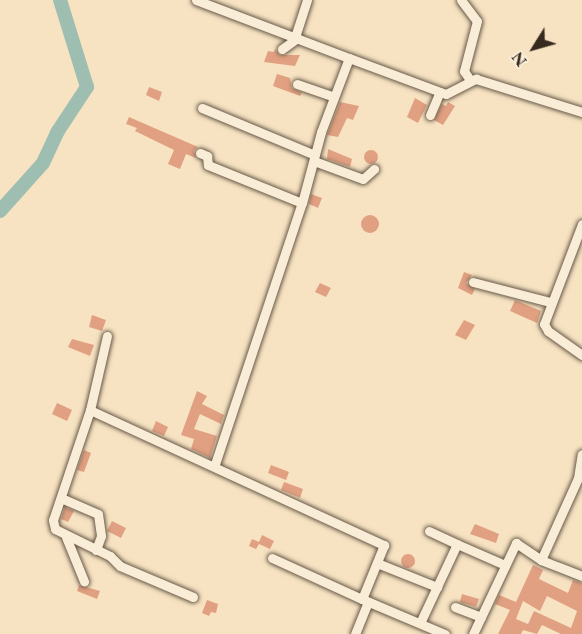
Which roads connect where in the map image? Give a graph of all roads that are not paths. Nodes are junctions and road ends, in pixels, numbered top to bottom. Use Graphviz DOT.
graph roads {
  1 [pos="196,0"];
  2 [pos="307,0"];
  3 [pos="461,0"];
  4 [pos="296,38"];
  5 [pos="282,49"];
  6 [pos="349,58"];
  7 [pos="470,81"];
  8 [pos="297,84"];
  9 [pos="440,92"];
  10 [pos="334,97"];
  11 [pos="202,108"];
  12 [pos="582,112"];
  13 [pos="430,115"];
  14 [pos="200,153"];
  15 [pos="314,158"];
  16 [pos="374,169"];
  17 [pos="302,203"];
  18 [pos="582,224"];
  19 [pos="473,282"];
  20 [pos="550,302"];
  21 [pos="108,336"];
  22 [pos="582,355"];
  23 [pos="90,410"];
  24 [pos="582,453"];
  25 [pos="215,464"];
  26 [pos="61,498"];
  27 [pos="429,531"];
  28 [pos="66,537"];
  29 [pos="457,544"];
  30 [pos="96,550"];
  31 [pos="272,558"];
  32 [pos="541,560"];
  33 [pos="376,563"];
  34 [pos="505,565"];
  35 [pos="582,576"];
  36 [pos="84,581"];
  37 [pos="437,587"];
  38 [pos="193,597"];
  39 [pos="365,600"];
  40 [pos="455,607"];
  41 [pos="481,617"];
  42 [pos="420,624"];
  43 [pos="354,634"];
  44 [pos="445,634"];
  45 [pos="473,634"];
  1 -- 4 [label="street"];
  2 -- 4 [label="street"];
  3 -- 7 [label="street"];
  4 -- 5 [label="street"];
  4 -- 6 [label="street"];
  6 -- 9 [label="street"];
  6 -- 10 [label="street"];
  7 -- 9 [label="street"];
  7 -- 12 [label="street"];
  8 -- 10 [label="street"];
  9 -- 13 [label="street"];
  10 -- 15 [label="street"];
  11 -- 15 [label="street"];
  14 -- 17 [label="street"];
  15 -- 16 [label="street"];
  15 -- 17 [label="street"];
  17 -- 25 [label="street"];
  18 -- 20 [label="street"];
  19 -- 20 [label="street"];
  20 -- 22 [label="street"];
  21 -- 23 [label="street"];
  23 -- 25 [label="street"];
  23 -- 26 [label="street"];
  24 -- 32 [label="street"];
  25 -- 33 [label="street"];
  26 -- 28 [label="street"];
  26 -- 30 [label="street"];
  27 -- 29 [label="street"];
  28 -- 30 [label="street"];
  28 -- 36 [label="street"];
  29 -- 34 [label="street"];
  29 -- 37 [label="street"];
  30 -- 38 [label="street"];
  31 -- 39 [label="street"];
  32 -- 34 [label="street"];
  32 -- 35 [label="street"];
  33 -- 37 [label="street"];
  33 -- 39 [label="street"];
  34 -- 41 [label="street"];
  37 -- 42 [label="street"];
  39 -- 42 [label="street"];
  39 -- 43 [label="street"];
  40 -- 41 [label="street"];
  41 -- 45 [label="street"];
  42 -- 44 [label="street"];
}
